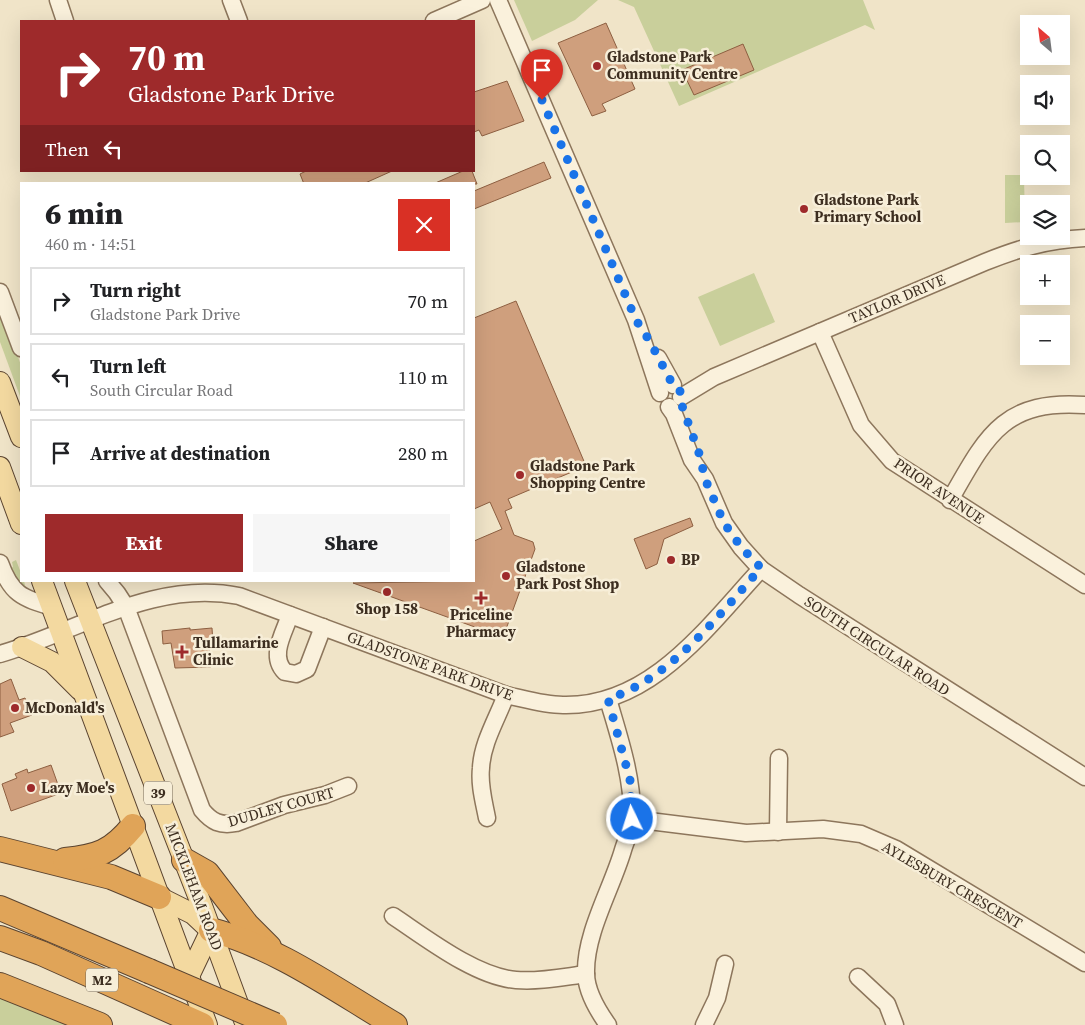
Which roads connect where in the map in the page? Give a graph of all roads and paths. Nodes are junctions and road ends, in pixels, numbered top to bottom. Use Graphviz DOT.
graph roads {
  1 [pos="58,0"];
  2 [pos="231,0"];
  3 [pos="482,0"];
  4 [pos="498,0"];
  5 [pos="65,20"];
  6 [pos="240,20"];
  7 [pos="436,20"];
  8 [pos="1085,238"];
  9 [pos="0,292"];
  10 [pos="820,332"];
  11 [pos="20,345"];
  12 [pos="0,382"];
  13 [pos="673,395"];
  14 [pos="1085,405"];
  15 [pos="20,434"];
  16 [pos="0,467"];
  17 [pos="950,500"];
  18 [pos="20,521"];
  19 [pos="0,563"];
  20 [pos="761,568"];
  21 [pos="42,582"];
  22 [pos="75,582"];
  23 [pos="108,582"];
  24 [pos="1085,585"];
  25 [pos="52,607"];
  26 [pos="126,607"];
  27 [pos="290,615"];
  28 [pos="91,621"];
  29 [pos="322,628"];
  30 [pos="61,632"];
  31 [pos="22,647"];
  32 [pos="0,654"];
  33 [pos="83,693"];
  34 [pos="506,695"];
  35 [pos="608,699"];
  36 [pos="779,758"];
  37 [pos="1085,777"];
  38 [pos="348,786"];
  39 [pos="487,818"];
  40 [pos="632,819"];
  41 [pos="133,826"];
  42 [pos="778,832"];
  43 [pos="0,849"];
  44 [pos="184,860"];
  45 [pos="53,862"];
  46 [pos="159,897"];
  47 [pos="0,908"];
  48 [pos="393,916"];
  49 [pos="211,930"];
  50 [pos="0,938"];
  51 [pos="285,961"];
  52 [pos="1085,963"];
  53 [pos="726,964"];
  54 [pos="190,974"];
  55 [pos="586,974"];
  56 [pos="858,978"];
  57 [pos="0,984"];
  58 [pos="100,1025"];
  59 [pos="202,1025"];
  60 [pos="207,1025"];
  61 [pos="246,1025"];
  62 [pos="275,1025"];
  63 [pos="395,1025"];
  64 [pos="608,1025"];
  65 [pos="704,1025"];
  66 [pos="895,1025"];
  1 -- 5 [label="street"];
  2 -- 6 [label="street"];
  3 -- 7 [label="street"];
  4 -- 13 [label="street, SOUTH CIRCULAR ROAD"];
  8 -- 10 [label="street, TAYLOR DRIVE"];
  9 -- 11 [label="street"];
  10 -- 13 [label="street, TAYLOR DRIVE"];
  10 -- 17 [label="street, PRIOR AVENUE"];
  12 -- 15 [label="main road"];
  13 -- 20 [label="street, SOUTH CIRCULAR ROAD"];
  14 -- 17 [label="street"];
  16 -- 18 [label="main road"];
  17 -- 24 [label="street, PRIOR AVENUE"];
  19 -- 25 [label="street"];
  20 -- 35 [label="street, GLADSTONE PARK DRIVE"];
  20 -- 37 [label="street, SOUTH CIRCULAR ROAD"];
  21 -- 25 [label="main road, 39"];
  22 -- 28 [label="main road, MICKLEHAM ROAD / 39"];
  23 -- 26 [label="street"];
  25 -- 30 [label="main road, 39"];
  26 -- 27 [label="street, GLADSTONE PARK DRIVE"];
  26 -- 28 [label="street, GLADSTONE PARK DRIVE"];
  26 -- 38 [label="street, DUDLEY COURT"];
  27 -- 29 [label="street, GLADSTONE PARK DRIVE"];
  27 -- 29 [label="street"];
  28 -- 30 [label="street, GLADSTONE PARK DRIVE"];
  28 -- 44 [label="main road, MICKLEHAM ROAD / 39"];
  29 -- 34 [label="street, GLADSTONE PARK DRIVE"];
  30 -- 31 [label="street, GLADSTONE PARK DRIVE"];
  30 -- 33 [label="main road, 39"];
  31 -- 32 [label="street, GLADSTONE PARK DRIVE"];
  31 -- 33 [label="main road"];
  33 -- 41 [label="main road, 39"];
  34 -- 35 [label="street, GLADSTONE PARK DRIVE"];
  34 -- 39 [label="street"];
  35 -- 40 [label="street"];
  36 -- 42 [label="street"];
  40 -- 42 [label="street, AYLESBURY CRESCENT"];
  40 -- 55 [label="street"];
  41 -- 45 [label="highway"];
  41 -- 46 [label="main road, 39"];
  42 -- 52 [label="street, AYLESBURY CRESCENT"];
  43 -- 45 [label="highway"];
  44 -- 49 [label="main road, MICKLEHAM ROAD / 39"];
  44 -- 51 [label="highway"];
  45 -- 46 [label="highway"];
  46 -- 49 [label="main road"];
  46 -- 54 [label="main road, 39"];
  47 -- 62 [label="highway, bridge"];
  48 -- 55 [label="street"];
  49 -- 51 [label="highway"];
  49 -- 54 [label="main road"];
  49 -- 61 [label="main road, MICKLEHAM ROAD / 39"];
  50 -- 59 [label="highway, M2"];
  51 -- 63 [label="highway"];
  53 -- 65 [label="street"];
  54 -- 60 [label="main road, 39"];
  55 -- 64 [label="street"];
  56 -- 66 [label="street"];
  57 -- 58 [label="highway"];
}
